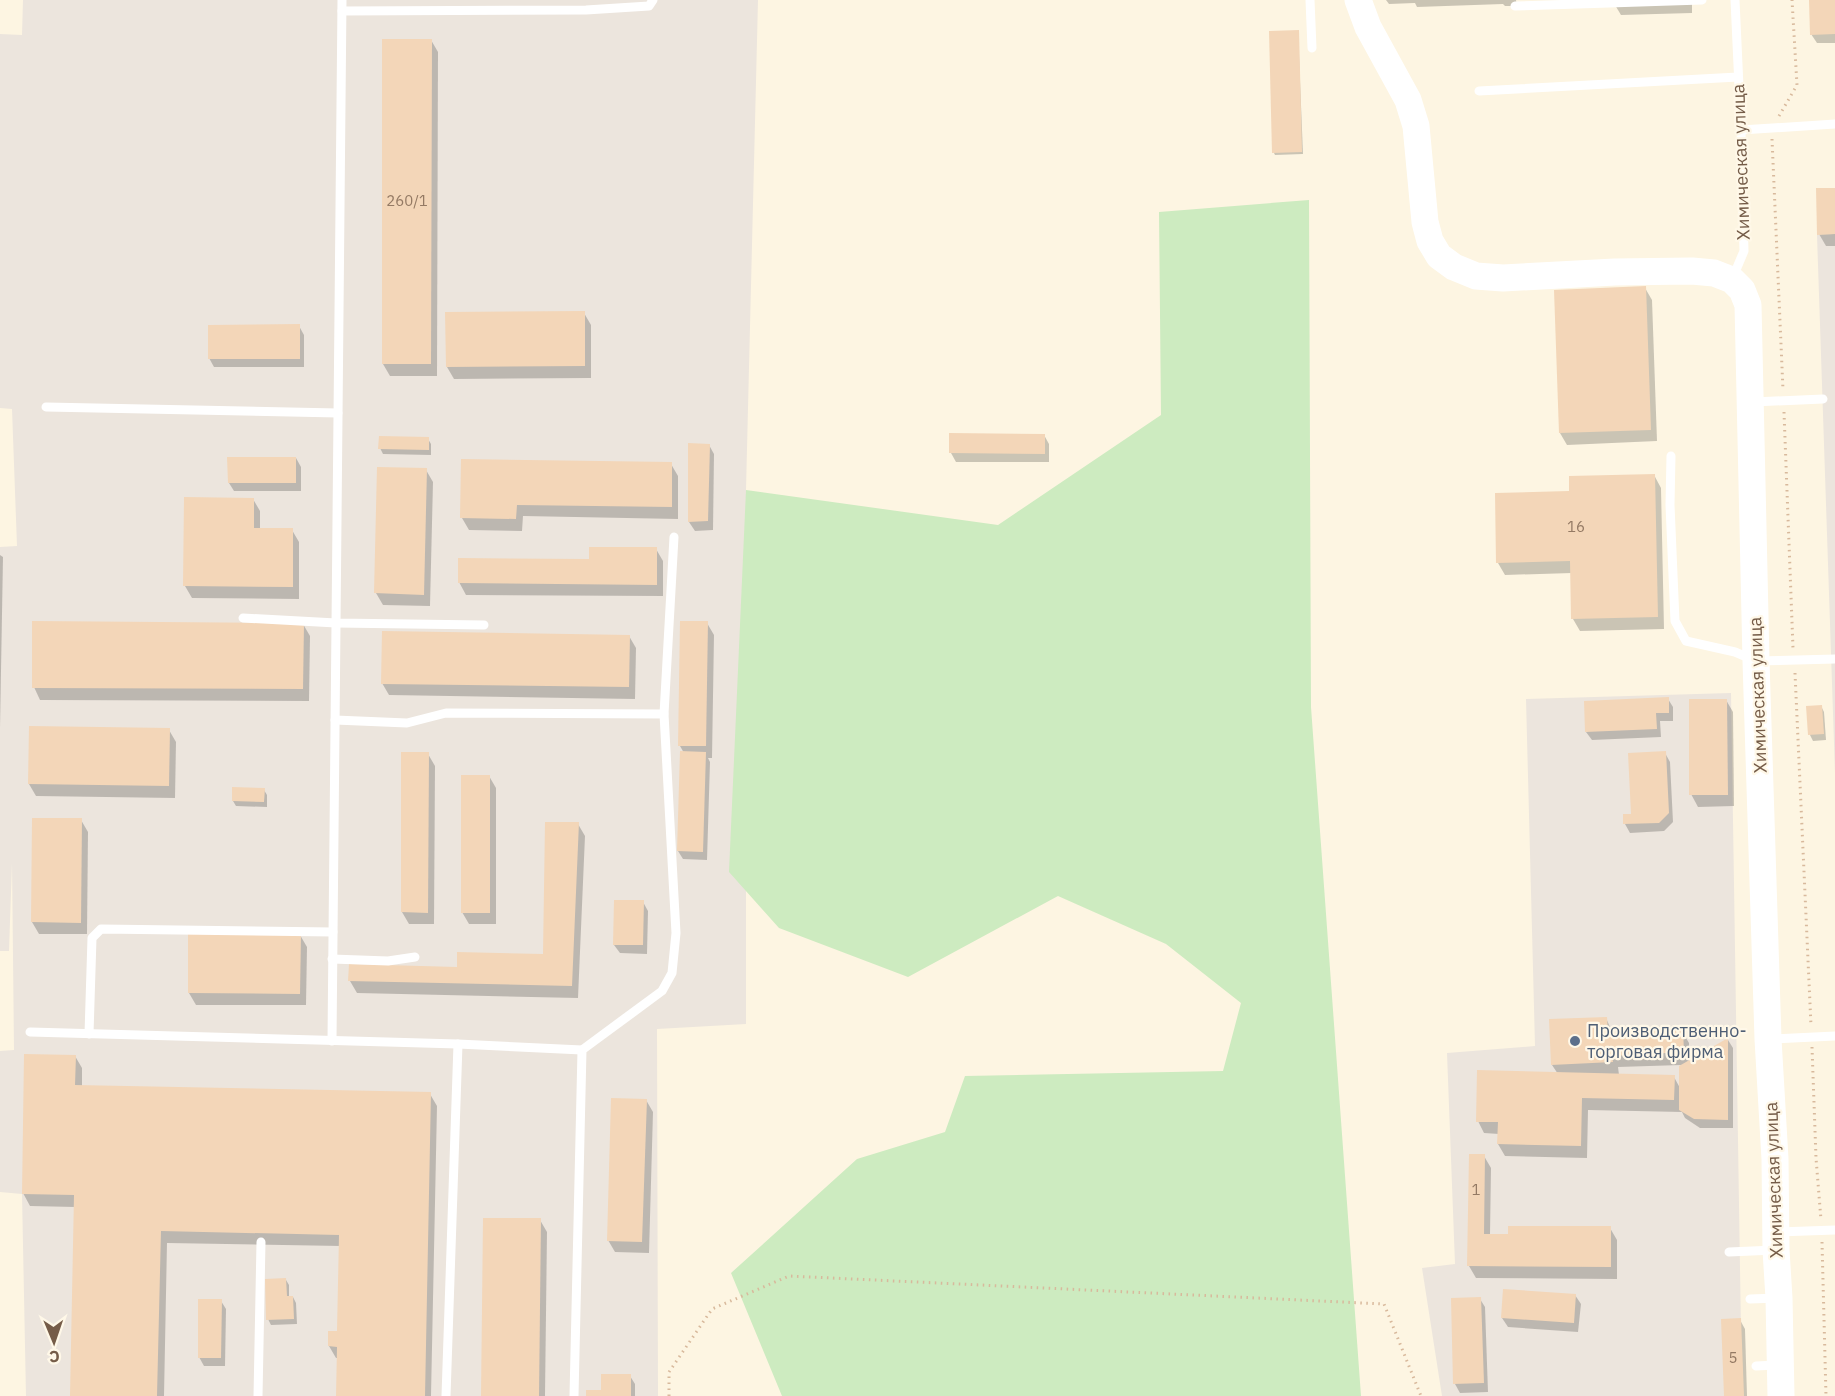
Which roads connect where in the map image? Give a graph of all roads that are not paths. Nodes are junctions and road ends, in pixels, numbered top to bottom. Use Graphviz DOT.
graph roads {
  1 [pos="342,0"];
  2 [pos="653,0"];
  3 [pos="1310,0"];
  4 [pos="1358,0"];
  5 [pos="1702,0"];
  6 [pos="1735,0"];
  7 [pos="1515,6"];
  8 [pos="342,11"];
  9 [pos="1312,48"];
  10 [pos="1738,77"];
  11 [pos="1479,91"];
  12 [pos="1835,124"];
  13 [pos="1741,130"];
  14 [pos="1732,280"];
  15 [pos="1823,399"];
  16 [pos="1751,402"];
  17 [pos="46,407"];
  18 [pos="338,413"];
  19 [pos="1671,456"];
  20 [pos="674,537"];
  21 [pos="243,618"];
  22 [pos="336,622"];
  23 [pos="484,625"];
  24 [pos="1835,659"];
  25 [pos="1756,662"];
  26 [pos="664,714"];
  27 [pos="335,720"];
  28 [pos="333,932"];
  29 [pos="415,957"];
  30 [pos="332,959"];
  31 [pos="30,1032"];
  32 [pos="89,1034"];
  33 [pos="1835,1036"];
  34 [pos="1768,1039"];
  35 [pos="332,1041"];
  36 [pos="458,1044"];
  37 [pos="582,1050"];
  38 [pos="1835,1230"];
  39 [pos="1775,1241"];
  40 [pos="261,1242"];
  41 [pos="1730,1252"];
  42 [pos="1779,1298"];
  43 [pos="1750,1299"];
  44 [pos="258,1396"];
  45 [pos="446,1396"];
  46 [pos="574,1396"];
  47 [pos="1781,1396"];
  1 -- 8 [label="lane"];
  2 -- 8 [label="lane"];
  3 -- 9 [label="lane"];
  4 -- 14 [label="main road"];
  5 -- 7 [label="lane"];
  6 -- 10 [label="lane, Химическая улица"];
  8 -- 18 [label="lane"];
  10 -- 11 [label="lane"];
  10 -- 13 [label="lane, Химическая улица"];
  12 -- 13 [label="lane"];
  13 -- 14 [label="lane, Химическая улица"];
  14 -- 16 [label="main road, Химическая улица"];
  15 -- 16 [label="lane"];
  16 -- 25 [label="main road, Химическая улица"];
  17 -- 18 [label="lane"];
  18 -- 22 [label="lane"];
  19 -- 25 [label="lane"];
  20 -- 26 [label="lane"];
  21 -- 22 [label="lane"];
  22 -- 23 [label="lane"];
  22 -- 27 [label="lane"];
  24 -- 25 [label="lane"];
  25 -- 34 [label="main road, Химическая улица"];
  26 -- 27 [label="lane"];
  26 -- 37 [label="lane"];
  27 -- 28 [label="lane"];
  28 -- 30 [label="lane"];
  28 -- 32 [label="lane"];
  29 -- 30 [label="lane"];
  30 -- 35 [label="lane"];
  31 -- 32 [label="lane"];
  32 -- 35 [label="lane"];
  33 -- 34 [label="lane"];
  34 -- 39 [label="main road, Химическая улица"];
  35 -- 36 [label="lane"];
  36 -- 37 [label="lane"];
  36 -- 45 [label="lane"];
  37 -- 46 [label="lane"];
  38 -- 39 [label="lane"];
  39 -- 41 [label="lane"];
  39 -- 42 [label="main road, Химическая улица"];
  40 -- 44 [label="lane"];
  42 -- 43 [label="lane"];
  42 -- 47 [label="main road, Химическая улица"];
}
